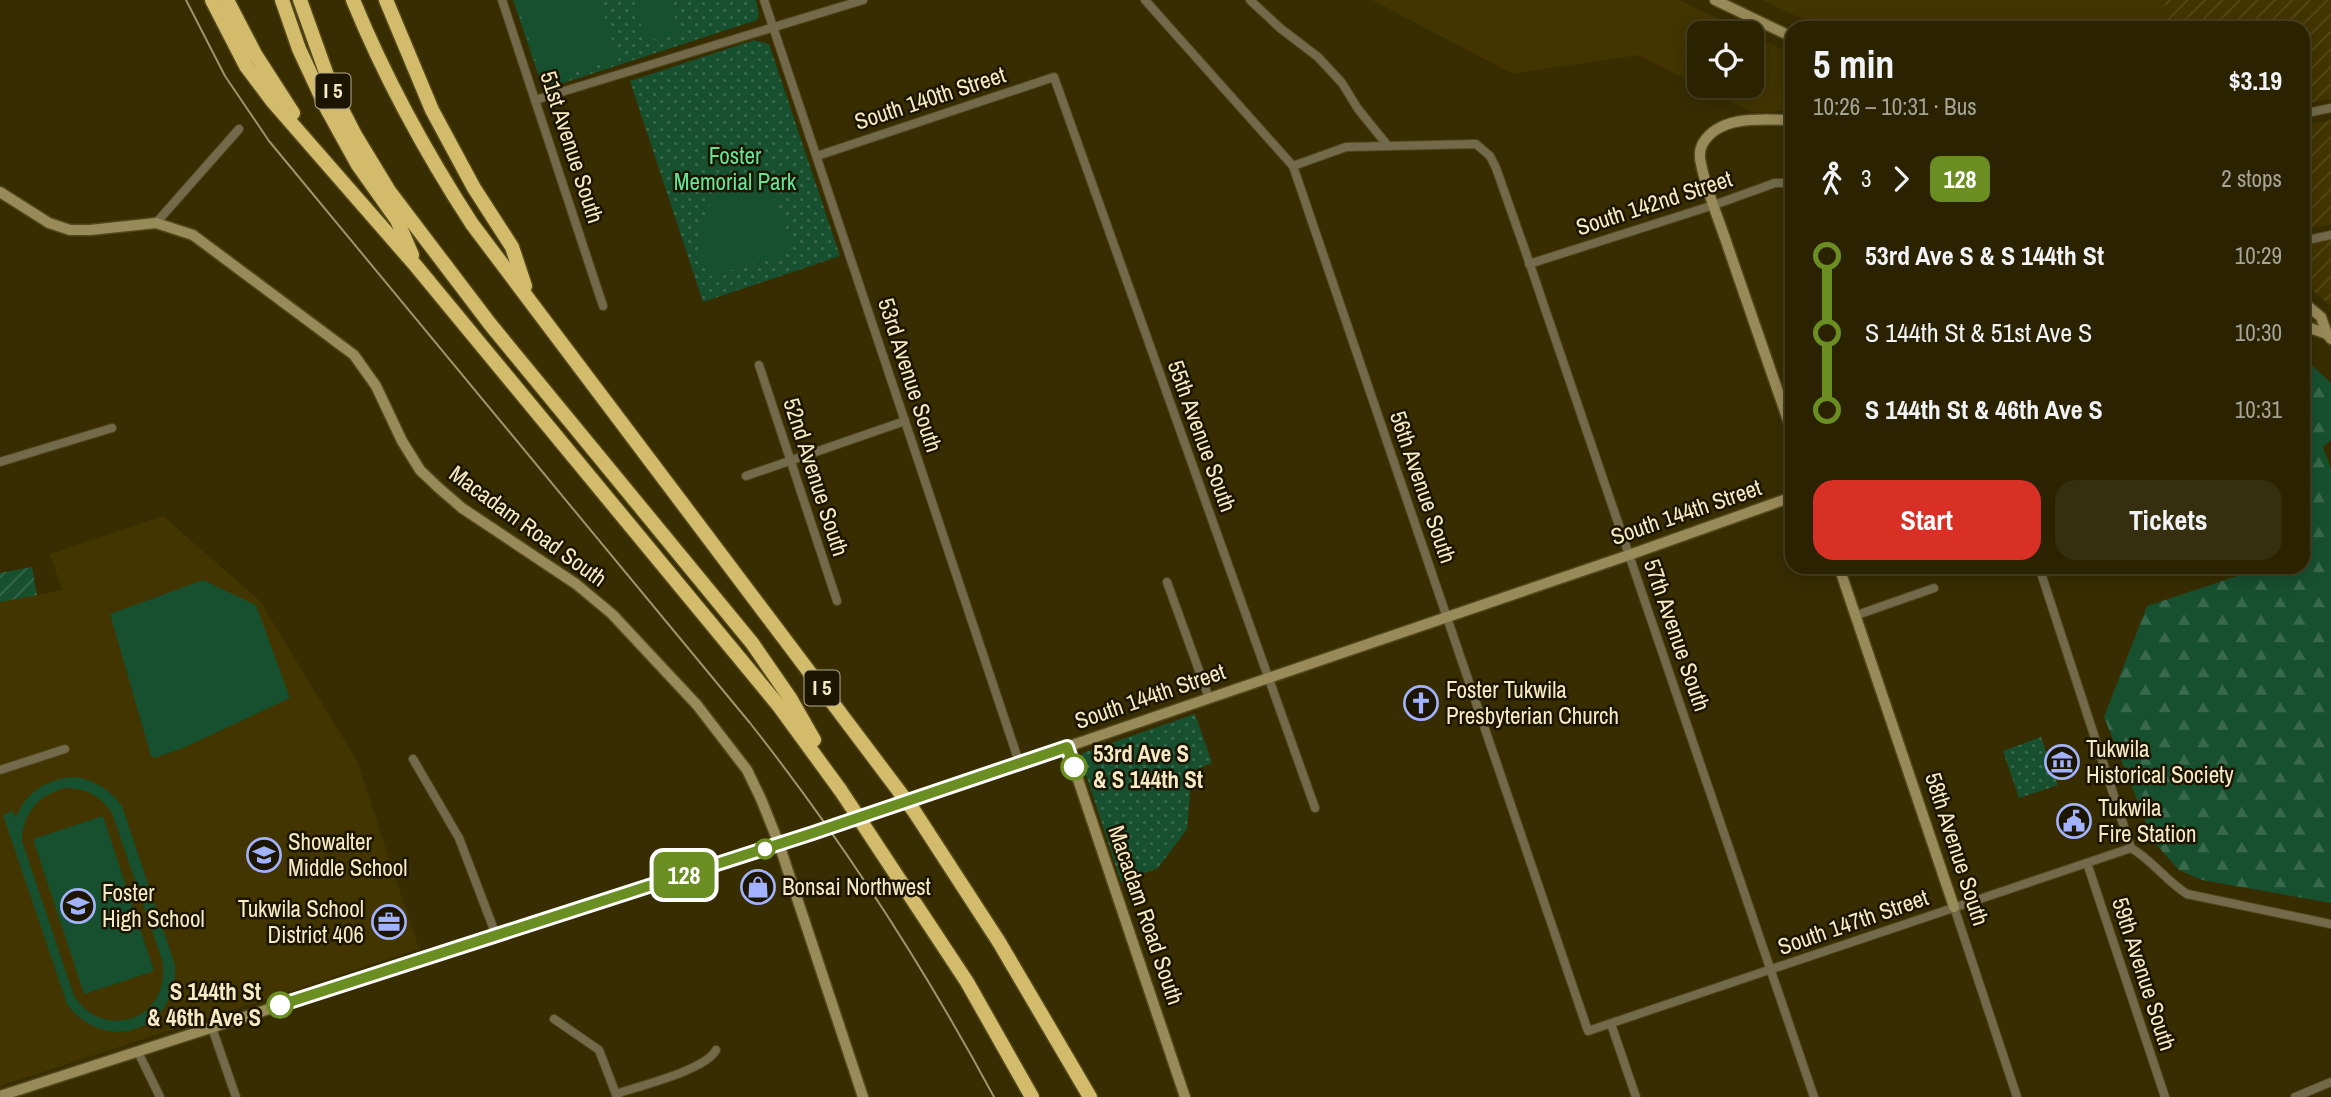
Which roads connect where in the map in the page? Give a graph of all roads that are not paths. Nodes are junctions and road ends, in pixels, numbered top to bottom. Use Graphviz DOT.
graph roads {
  1 [pos="212,0"];
  2 [pos="227,0"];
  3 [pos="282,0"];
  4 [pos="300,0"];
  5 [pos="353,0"];
  6 [pos="386,0"];
  7 [pos="502,0"];
  8 [pos="764,0"];
  9 [pos="863,0"];
  10 [pos="1145,0"];
  11 [pos="1250,0"];
  12 [pos="1715,0"];
  13 [pos="773,26"];
  14 [pos="1785,34"];
  15 [pos="1054,77"];
  16 [pos="535,100"];
  17 [pos="2331,108"];
  18 [pos="2310,112"];
  19 [pos="1785,120"];
  20 [pos="239,129"];
  21 [pos="1388,146"];
  22 [pos="320,153"];
  23 [pos="817,156"];
  24 [pos="1293,166"];
  25 [pos="1785,183"];
  26 [pos="0,192"];
  27 [pos="1714,205"];
  28 [pos="156,223"];
  29 [pos="2331,235"];
  30 [pos="2310,240"];
  31 [pos="1529,264"];
  32 [pos="416,266"];
  33 [pos="529,297"];
  34 [pos="603,306"];
  35 [pos="2310,308"];
  36 [pos="2310,328"];
  37 [pos="2329,336"];
  38 [pos="759,365"];
  39 [pos="1785,412"];
  40 [pos="905,421"];
  41 [pos="112,428"];
  42 [pos="790,461"];
  43 [pos="0,462"];
  44 [pos="746,476"];
  45 [pos="1785,499"];
  46 [pos="1629,555"];
  47 [pos="1842,574"];
  48 [pos="2041,574"];
  49 [pos="1167,582"];
  50 [pos="1934,588"];
  51 [pos="837,601"];
  52 [pos="1857,615"];
  53 [pos="1446,617"];
  54 [pos="1268,677"];
  55 [pos="1209,698"];
  56 [pos="1067,747"];
  57 [pos="65,750"];
  58 [pos="413,759"];
  59 [pos="1019,762"];
  60 [pos="0,771"];
  61 [pos="841,791"];
  62 [pos="1315,808"];
  63 [pos="779,844"];
  64 [pos="2131,848"];
  65 [pos="2087,863"];
  66 [pos="1954,907"];
  67 [pos="2331,924"];
  68 [pos="496,935"];
  69 [pos="1771,971"];
  70 [pos="554,1019"];
  71 [pos="1611,1024"];
  72 [pos="212,1028"];
  73 [pos="1588,1031"];
  74 [pos="716,1049"];
  75 [pos="138,1052"];
  76 [pos="2331,1082"];
  77 [pos="617,1095"];
  78 [pos="0,1096"];
  79 [pos="160,1097"];
  80 [pos="236,1097"];
  81 [pos="863,1097"];
  82 [pos="1032,1097"];
  83 [pos="1090,1097"];
  84 [pos="1185,1097"];
  85 [pos="1636,1097"];
  86 [pos="1814,1097"];
  87 [pos="2017,1097"];
  88 [pos="2165,1097"];
  89 [pos="2295,1097"];
  1 -- 22 [label="highway"];
  2 -- 22 [label="highway, I 5"];
  3 -- 32 [label="highway"];
  4 -- 61 [label="highway, I 5"];
  5 -- 33 [label="highway, I 5"];
  6 -- 33 [label="highway"];
  7 -- 16 [label="street, 51st Avenue South"];
  8 -- 13 [label="street, 53rd Avenue South"];
  9 -- 13 [label="street"];
  10 -- 24 [label="street, 56th Avenue South"];
  11 -- 21 [label="street"];
  12 -- 14 [label="street"];
  13 -- 16 [label="street"];
  13 -- 23 [label="street, 53rd Avenue South"];
  15 -- 23 [label="street, South 140th Street"];
  15 -- 54 [label="street, 55th Avenue South"];
  16 -- 34 [label="street, 51st Avenue South"];
  17 -- 18 [label="street"];
  19 -- 27 [label="street"];
  20 -- 28 [label="street"];
  21 -- 24 [label="street"];
  21 -- 31 [label="street, 57th Avenue South"];
  22 -- 32 [label="highway, I 5"];
  23 -- 40 [label="street, 53rd Avenue South"];
  24 -- 53 [label="street, 56th Avenue South"];
  25 -- 27 [label="street, South 142nd Street"];
  26 -- 28 [label="street, Macadam Road South"];
  27 -- 31 [label="street, South 142nd Street"];
  27 -- 39 [label="street"];
  28 -- 63 [label="street, Macadam Road South"];
  29 -- 30 [label="street"];
  31 -- 46 [label="street, 57th Avenue South"];
  32 -- 61 [label="highway, I 5"];
  33 -- 83 [label="highway, I 5"];
  35 -- 37 [label="street"];
  36 -- 37 [label="street"];
  38 -- 42 [label="street, 52nd Avenue South"];
  40 -- 42 [label="street"];
  40 -- 59 [label="street, 53rd Avenue South"];
  41 -- 43 [label="street"];
  42 -- 44 [label="street"];
  42 -- 51 [label="street, 52nd Avenue South"];
  45 -- 46 [label="street, South 144th Street"];
  46 -- 53 [label="street, South 144th Street"];
  46 -- 69 [label="street, 57th Avenue South"];
  47 -- 52 [label="street, 58th Avenue South"];
  48 -- 64 [label="street"];
  49 -- 55 [label="street"];
  50 -- 52 [label="street"];
  52 -- 66 [label="street, 58th Avenue South"];
  53 -- 54 [label="street, South 144th Street"];
  53 -- 73 [label="street, 56th Avenue South"];
  54 -- 55 [label="street, South 144th Street"];
  54 -- 62 [label="street, 55th Avenue South"];
  55 -- 56 [label="street, South 144th Street"];
  56 -- 59 [label="street, South 144th Street"];
  56 -- 84 [label="street, Macadam Road South"];
  57 -- 60 [label="street"];
  58 -- 68 [label="street"];
  59 -- 63 [label="street, South 144th Street, bridge"];
  61 -- 82 [label="highway, I 5"];
  63 -- 68 [label="street, South 144th Street"];
  63 -- 81 [label="street"];
  64 -- 65 [label="street, South 147th Street"];
  64 -- 67 [label="street"];
  65 -- 66 [label="street, South 147th Street"];
  65 -- 88 [label="street, 59th Avenue South"];
  66 -- 69 [label="street, South 147th Street"];
  66 -- 87 [label="street, 58th Avenue South"];
  68 -- 72 [label="street, South 144th Street"];
  69 -- 71 [label="street, South 147th Street"];
  69 -- 86 [label="street, 57th Avenue South"];
  70 -- 77 [label="street"];
  71 -- 73 [label="street, South 147th Street"];
  71 -- 85 [label="street"];
  72 -- 75 [label="street, South 144th Street"];
  72 -- 80 [label="street"];
  74 -- 77 [label="street"];
  75 -- 78 [label="street, South 144th Street"];
  75 -- 79 [label="street"];
  76 -- 89 [label="street"];
}
